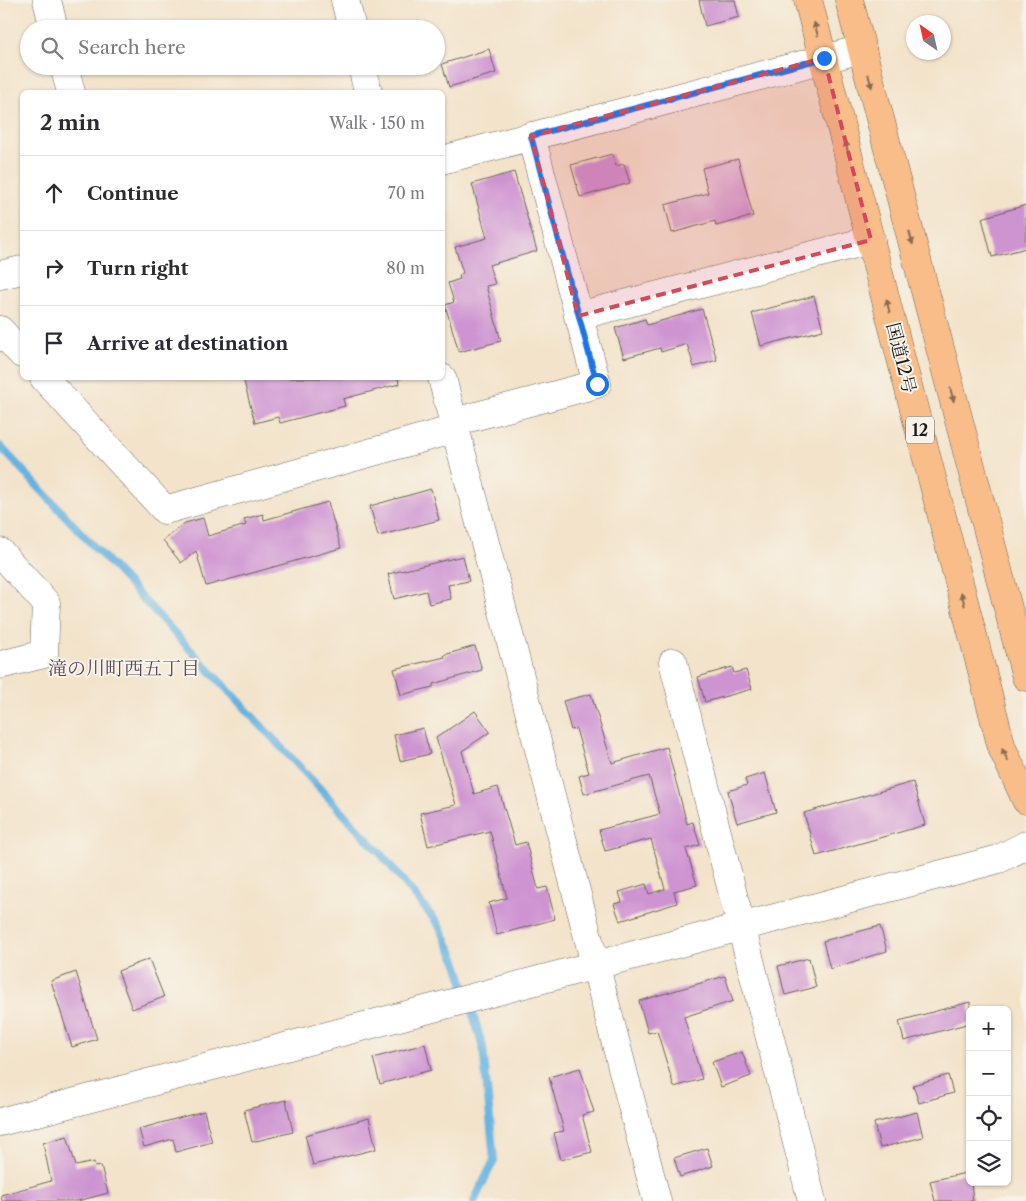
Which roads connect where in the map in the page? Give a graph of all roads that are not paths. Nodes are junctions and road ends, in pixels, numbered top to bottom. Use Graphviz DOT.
graph roads {
  1 [pos="47,0"];
  2 [pos="345,0"];
  3 [pos="808,0"];
  4 [pos="848,0"];
  5 [pos="52,20"];
  6 [pos="350,20"];
  7 [pos="862,49"];
  8 [pos="824,58"];
  9 [pos="66,75"];
  10 [pos="364,75"];
  11 [pos="70,90"];
  12 [pos="368,90"];
  13 [pos="531,136"];
  14 [pos="445,159"];
  15 [pos="871,240"];
  16 [pos="20,270"];
  17 [pos="0,275"];
  18 [pos="578,316"];
  19 [pos="0,330"];
  20 [pos="20,352"];
  21 [pos="46,380"];
  22 [pos="442,380"];
  23 [pos="454,426"];
  24 [pos="0,552"];
  25 [pos="673,662"];
  26 [pos="0,665"];
  27 [pos="1026,677"];
  28 [pos="1026,800"];
  29 [pos="1026,845"];
  30 [pos="742,928"];
  31 [pos="596,965"];
  32 [pos="0,1122"];
  33 [pos="657,1201"];
  34 [pos="812,1201"];
  1 -- 5 [label="street"];
  2 -- 6 [label="street"];
  8 -- 3 [label="highway, 国道12号 / 12, one-way"];
  4 -- 7 [label="highway, 12"];
  7 -- 8 [label="street"];
  7 -- 27 [label="highway, 12, one-way"];
  8 -- 13 [label="street"];
  15 -- 8 [label="highway, 国道12号 / 12, one-way"];
  9 -- 11 [label="street"];
  10 -- 12 [label="street"];
  13 -- 14 [label="street"];
  13 -- 18 [label="street"];
  15 -- 18 [label="street"];
  28 -- 15 [label="highway, 国道12号 / 12, one-way"];
  16 -- 17 [label="street"];
  18 -- 23 [label="street"];
  19 -- 20 [label="street"];
  21 -- 23 [label="street"];
  22 -- 23 [label="street"];
  23 -- 31 [label="street"];
  24 -- 26 [label="street"];
  25 -- 30 [label="street"];
  29 -- 30 [label="street"];
  30 -- 31 [label="street"];
  30 -- 34 [label="street"];
  31 -- 32 [label="street"];
  31 -- 33 [label="street"];
}
